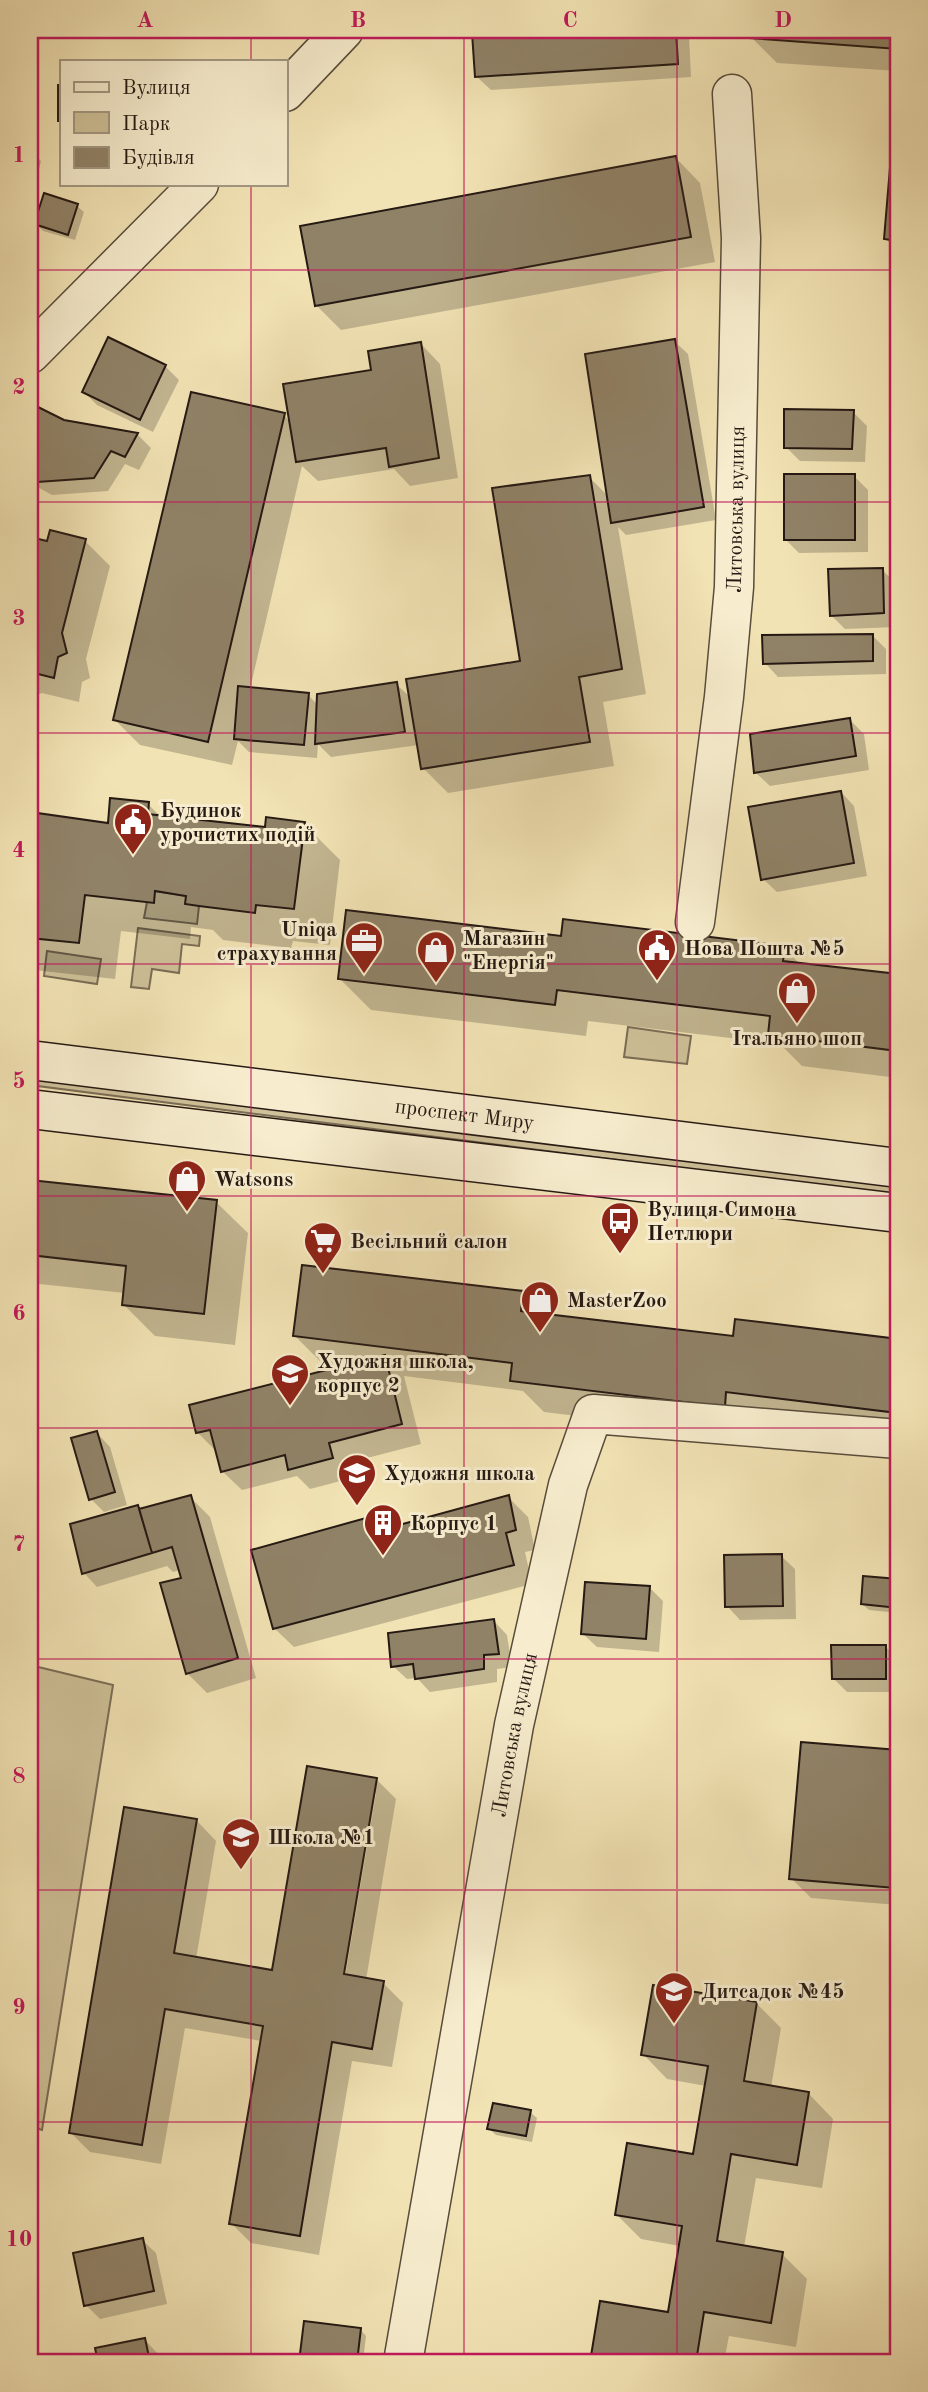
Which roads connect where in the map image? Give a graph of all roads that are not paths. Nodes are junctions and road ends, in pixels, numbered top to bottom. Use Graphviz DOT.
graph roads {
  1 [pos="344,30"];
  2 [pos="287,90"];
  3 [pos="732,94"];
  4 [pos="197,186"];
  5 [pos="30,354"];
  6 [pos="695,922"];
  7 [pos="30,1060"];
  8 [pos="30,1109"];
  9 [pos="898,1168"];
  10 [pos="898,1213"];
  11 [pos="898,1439"];
  12 [pos="404,2362"];
  1 -- 2 [label="street"];
  3 -- 6 [label="street, Литовська вулиця"];
  4 -- 5 [label="street"];
  7 -- 9 [label="street, проспект Миру"];
  8 -- 10 [label="street"];
  11 -- 12 [label="street, Литовська вулиця"];
}
